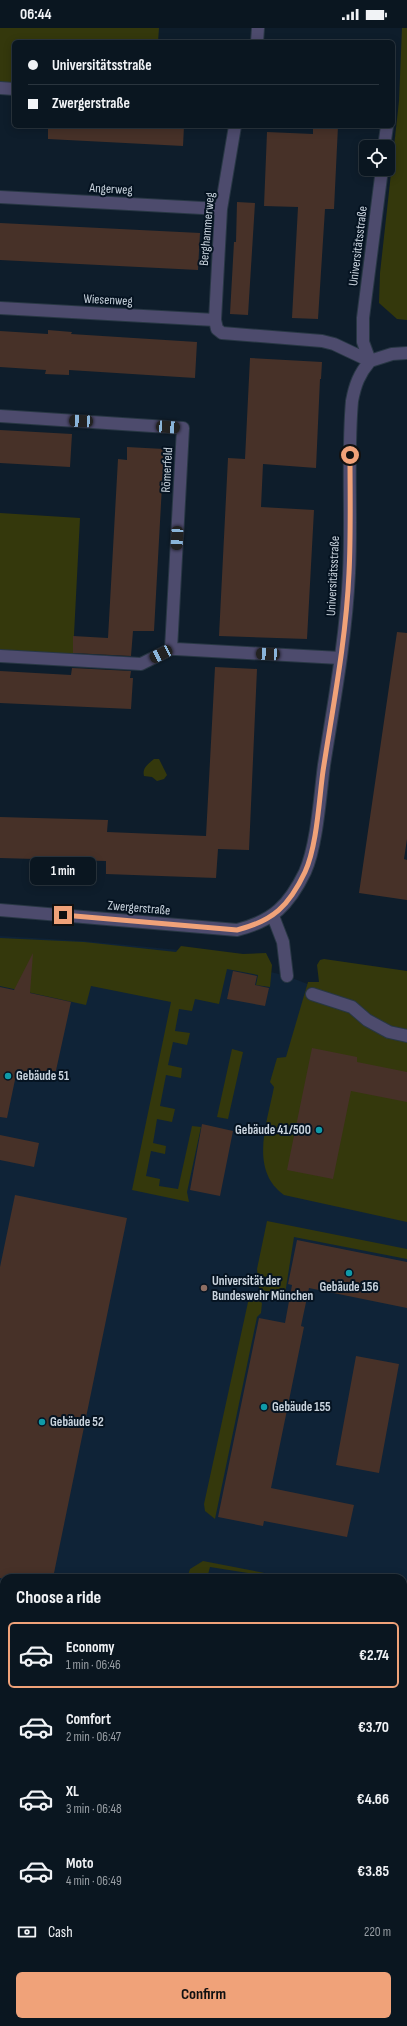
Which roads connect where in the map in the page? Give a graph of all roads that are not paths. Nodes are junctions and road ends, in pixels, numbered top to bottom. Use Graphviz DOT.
graph roads {
  1 [pos="258,28"];
  2 [pos="257,40"];
  3 [pos="0,88"];
  4 [pos="12,89"];
  5 [pos="235,128"];
  6 [pos="387,128"];
  7 [pos="385,140"];
  8 [pos="381,176"];
  9 [pos="0,197"];
  10 [pos="221,209"];
  11 [pos="0,308"];
  12 [pos="215,320"];
  13 [pos="407,353"];
  14 [pos="370,361"];
  15 [pos="0,416"];
  16 [pos="171,649"];
  17 [pos="0,656"];
  18 [pos="340,658"];
  19 [pos="0,910"];
  20 [pos="274,916"];
  21 [pos="287,976"];
  22 [pos="312,994"];
  23 [pos="407,1036"];
  1 -- 2 [label="street"];
  3 -- 4 [label="street"];
  5 -- 10 [label="street, Berghammerweg"];
  6 -- 7 [label="street"];
  8 -- 14 [label="street, Universitätsstraße"];
  9 -- 10 [label="street, Angerweg"];
  10 -- 12 [label="street, Berghammerweg"];
  11 -- 12 [label="street, Wiesenweg"];
  12 -- 14 [label="street"];
  13 -- 14 [label="street"];
  14 -- 18 [label="street, Universitätsstraße"];
  15 -- 16 [label="street, Römerfeld"];
  16 -- 17 [label="street"];
  16 -- 18 [label="street"];
  18 -- 20 [label="street, Universitätsstraße"];
  19 -- 20 [label="street, Zwergerstraße"];
  20 -- 21 [label="street"];
  22 -- 23 [label="street"];
}
